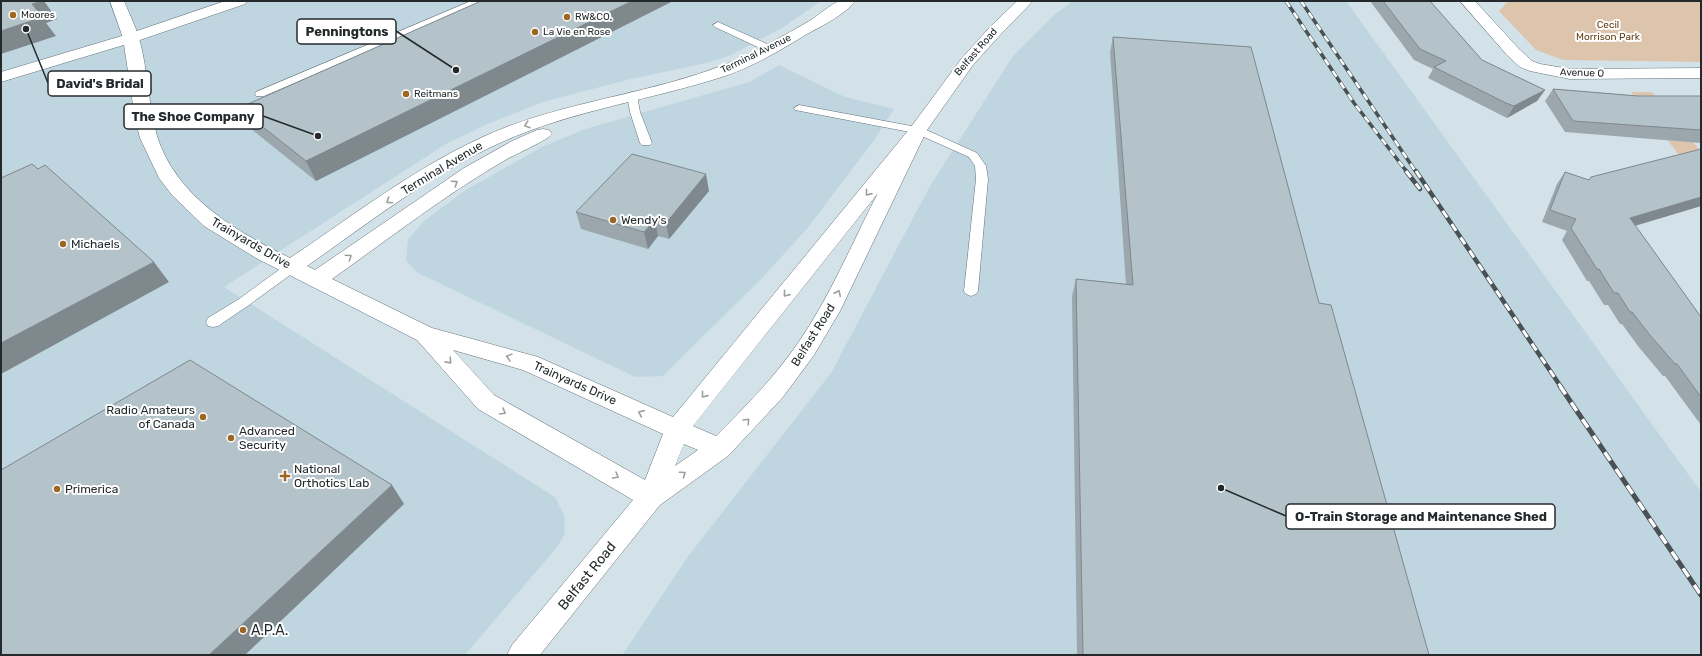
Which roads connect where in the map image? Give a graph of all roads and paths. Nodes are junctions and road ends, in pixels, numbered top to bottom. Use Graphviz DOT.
graph roads {
  1 [pos="117,1"];
  2 [pos="240,1"];
  3 [pos="479,1"];
  4 [pos="848,1"];
  5 [pos="1026,1"];
  6 [pos="1467,1"];
  7 [pos="718,25"];
  8 [pos="131,38"];
  9 [pos="770,49"];
  10 [pos="1701,73"];
  11 [pos="1,77"];
  12 [pos="260,94"];
  13 [pos="632,95"];
  14 [pos="799,108"];
  15 [pos="918,130"];
  16 [pos="646,143"];
  17 [pos="292,267"];
  18 [pos="317,279"];
  19 [pos="971,291"];
  20 [pos="213,322"];
  21 [pos="425,334"];
  22 [pos="677,429"];
  23 [pos="719,449"];
  24 [pos="651,497"];
  25 [pos="522,655"];
  1 -- 8 [label="street, Trainyards Drive"];
  2 -- 8 [label="street"];
  3 -- 12 [label="lane"];
  4 -- 9 [label="street, Terminal Avenue"];
  5 -- 15 [label="street, Belfast Road"];
  6 -- 10 [label="street, Avenue O"];
  7 -- 9 [label="lane"];
  8 -- 11 [label="street"];
  8 -- 17 [label="street, Trainyards Drive"];
  9 -- 13 [label="street, Terminal Avenue"];
  13 -- 16 [label="lane"];
  13 -- 17 [label="street, Terminal Avenue, one-way"];
  18 -- 13 [label="street, Terminal Avenue, one-way"];
  14 -- 15 [label="lane"];
  15 -- 19 [label="lane"];
  15 -- 22 [label="street, Belfast Road, one-way"];
  23 -- 15 [label="street, Belfast Road, one-way"];
  17 -- 18 [label="street, Trainyards Drive"];
  17 -- 20 [label="lane"];
  18 -- 21 [label="street, Trainyards Drive"];
  22 -- 21 [label="street, Trainyards Drive, one-way"];
  21 -- 24 [label="street, Trainyards Drive, one-way"];
  22 -- 23 [label="street, Trainyards Drive"];
  22 -- 24 [label="street, Belfast Road"];
  24 -- 23 [label="street, Belfast Road, one-way"];
  24 -- 25 [label="street, Belfast Road"];
}
